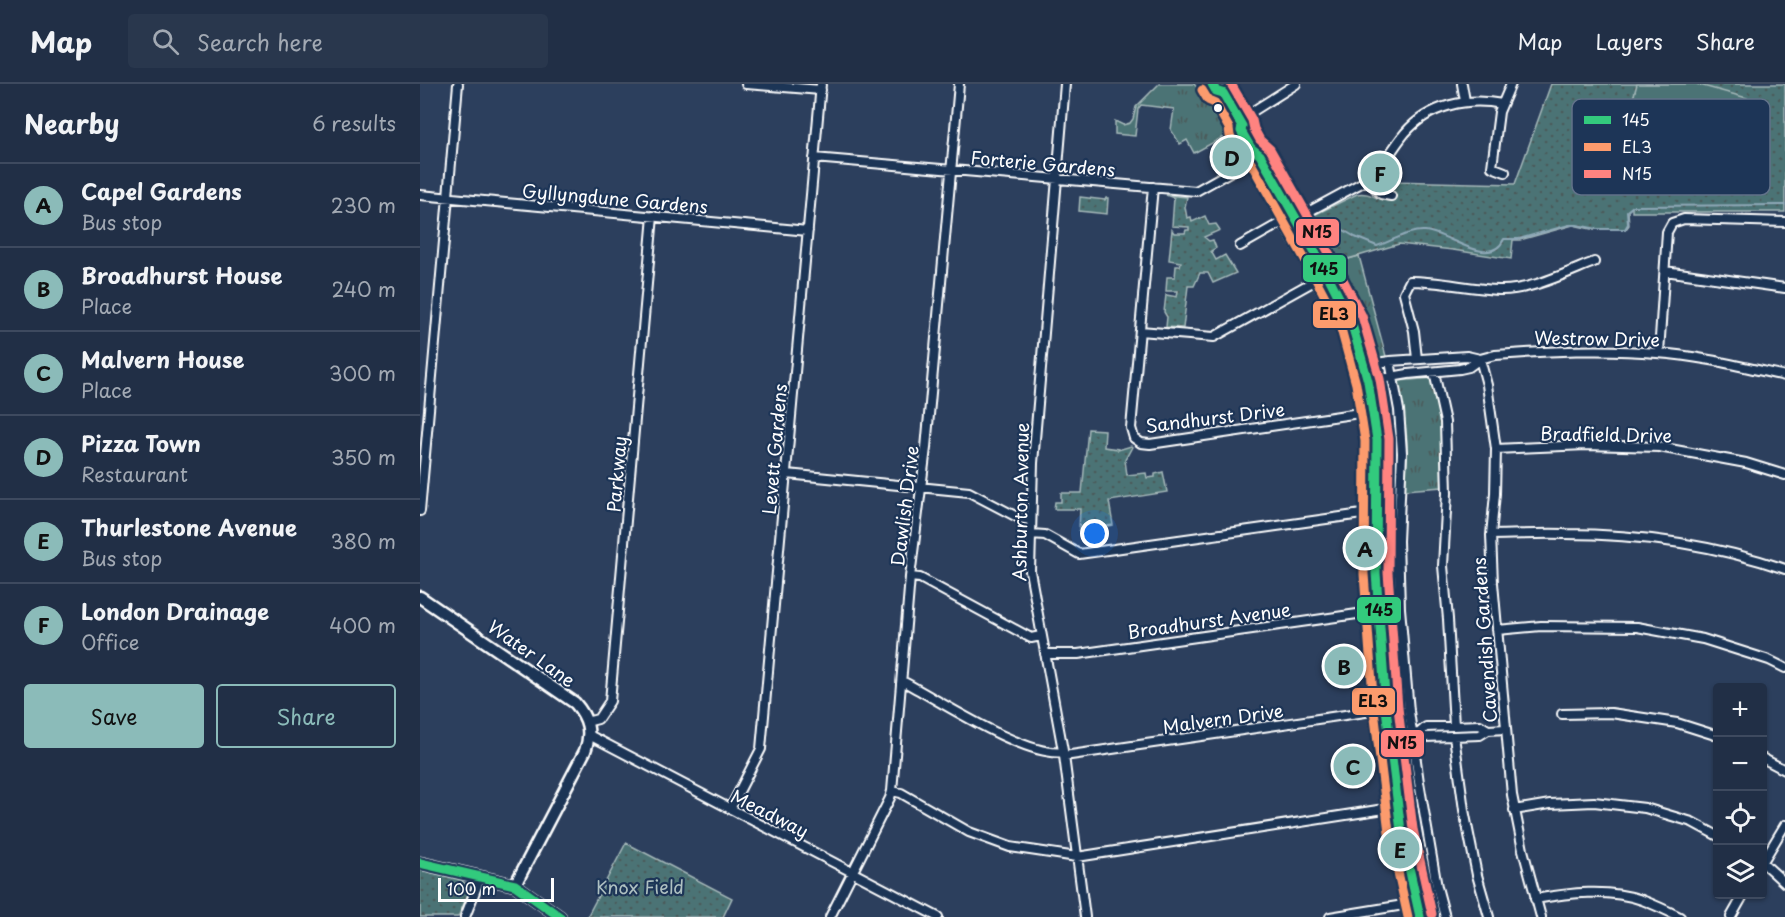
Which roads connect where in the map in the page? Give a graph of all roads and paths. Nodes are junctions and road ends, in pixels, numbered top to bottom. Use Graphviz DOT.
graph roads {
  1 [pos="459,84"];
  2 [pos="746,84"];
  3 [pos="959,84"];
  4 [pos="1065,84"];
  5 [pos="1212,84"];
  6 [pos="1296,84"];
  7 [pos="1462,84"];
  8 [pos="1512,84"];
  9 [pos="821,87"];
  10 [pos="1285,87"];
  11 [pos="1224,89"];
  12 [pos="1465,101"];
  13 [pos="1502,104"];
  14 [pos="1241,123"];
  15 [pos="1260,155"];
  16 [pos="814,158"];
  17 [pos="952,170"];
  18 [pos="1505,172"];
  19 [pos="1057,178"];
  20 [pos="1367,180"];
  21 [pos="1153,187"];
  22 [pos="420,195"];
  23 [pos="1391,196"];
  24 [pos="448,198"];
  25 [pos="653,216"];
  26 [pos="1294,218"];
  27 [pos="1785,222"];
  28 [pos="808,231"];
  29 [pos="1240,246"];
  30 [pos="1594,262"];
  31 [pos="1665,271"];
  32 [pos="1326,274"];
  33 [pos="1785,288"];
  34 [pos="1140,331"];
  35 [pos="1659,353"];
  36 [pos="1417,359"];
  37 [pos="1480,359"];
  38 [pos="1390,361"];
  39 [pos="1364,365"];
  40 [pos="1434,372"];
  41 [pos="1393,376"];
  42 [pos="1785,376"];
  43 [pos="1368,381"];
  44 [pos="1373,411"];
  45 [pos="1496,449"];
  46 [pos="787,474"];
  47 [pos="1785,475"];
  48 [pos="921,487"];
  49 [pos="420,511"];
  50 [pos="1376,512"];
  51 [pos="1031,520"];
  52 [pos="1031,534"];
  53 [pos="1491,535"];
  54 [pos="1785,569"];
  55 [pos="910,577"];
  56 [pos="420,597"];
  57 [pos="1378,611"];
  58 [pos="1497,630"];
  59 [pos="1041,636"];
  60 [pos="1045,654"];
  61 [pos="1785,668"];
  62 [pos="902,682"];
  63 [pos="1386,710"];
  64 [pos="1562,714"];
  65 [pos="586,722"];
  66 [pos="1454,726"];
  67 [pos="1506,729"];
  68 [pos="1488,730"];
  69 [pos="1416,734"];
  70 [pos="1713,734"];
  71 [pos="589,735"];
  72 [pos="1389,735"];
  73 [pos="1454,736"];
  74 [pos="1063,754"];
  75 [pos="1767,761"];
  76 [pos="1785,770"];
  77 [pos="892,791"];
  78 [pos="1397,807"];
  79 [pos="730,809"];
  80 [pos="1514,810"];
  81 [pos="1785,825"];
  82 [pos="1713,833"];
  83 [pos="1077,856"];
  84 [pos="1767,856"];
  85 [pos="420,863"];
  86 [pos="1767,867"];
  87 [pos="852,872"];
  88 [pos="481,876"];
  89 [pos="1785,883"];
  90 [pos="515,885"];
  91 [pos="1535,899"];
  92 [pos="1741,899"];
  93 [pos="1416,903"];
  94 [pos="554,915"];
  95 [pos="465,917"];
  96 [pos="830,917"];
  97 [pos="938,917"];
  98 [pos="1085,917"];
  99 [pos="1330,917"];
  100 [pos="1420,917"];
  101 [pos="1445,917"];
  102 [pos="1489,917"];
  103 [pos="1541,917"];
  104 [pos="1680,917"];
  105 [pos="1731,917"];
  1 -- 24 [label="street"];
  2 -- 9 [label="street"];
  3 -- 17 [label="street, Dawlish Drive"];
  4 -- 19 [label="street, Ashburton Avenue"];
  5 -- 11 [label="main road"];
  6 -- 10 [label="street"];
  7 -- 12 [label="street"];
  8 -- 13 [label="street"];
  9 -- 16 [label="street, Levett Gardens"];
  10 -- 14 [label="street"];
  11 -- 14 [label="main road"];
  12 -- 13 [label="street"];
  12 -- 20 [label="street"];
  13 -- 18 [label="street"];
  14 -- 15 [label="main road"];
  15 -- 21 [label="street, Forterie Gardens"];
  15 -- 26 [label="main road"];
  16 -- 17 [label="street, Forterie Gardens"];
  16 -- 28 [label="street, Levett Gardens"];
  17 -- 19 [label="street, Forterie Gardens"];
  17 -- 48 [label="street, Dawlish Drive"];
  19 -- 21 [label="street, Forterie Gardens"];
  19 -- 51 [label="street, Ashburton Avenue"];
  20 -- 23 [label="street"];
  20 -- 26 [label="street"];
  21 -- 34 [label="street, Sandhurst Drive"];
  22 -- 24 [label="street, Gyllyngdune Gardens"];
  24 -- 25 [label="street, Gyllyngdune Gardens"];
  24 -- 49 [label="street"];
  25 -- 28 [label="street, Gyllyngdune Gardens"];
  25 -- 65 [label="street, Parkway"];
  26 -- 29 [label="street"];
  26 -- 32 [label="main road"];
  27 -- 31 [label="street"];
  28 -- 46 [label="street, Levett Gardens"];
  30 -- 36 [label="street"];
  31 -- 33 [label="street"];
  31 -- 35 [label="street"];
  32 -- 34 [label="street"];
  32 -- 39 [label="main road"];
  34 -- 44 [label="street, Sandhurst Drive"];
  35 -- 37 [label="street, Westrow Drive"];
  35 -- 42 [label="street, Westrow Drive"];
  36 -- 37 [label="street, Westrow Drive"];
  36 -- 38 [label="street, Westrow Drive"];
  37 -- 40 [label="street, Westrow Drive"];
  37 -- 45 [label="street, Cavendish Gardens"];
  38 -- 39 [label="street, Westrow Drive"];
  38 -- 41 [label="street"];
  39 -- 43 [label="main road"];
  40 -- 41 [label="street, Westrow Drive"];
  40 -- 66 [label="street"];
  41 -- 43 [label="street, Westrow Drive"];
  41 -- 69 [label="street"];
  43 -- 44 [label="main road"];
  44 -- 50 [label="main road"];
  45 -- 47 [label="street, Bradfield Drive"];
  45 -- 53 [label="street, Cavendish Gardens"];
  46 -- 48 [label="street"];
  46 -- 79 [label="street, Levett Gardens"];
  48 -- 51 [label="street"];
  48 -- 55 [label="street, Dawlish Drive"];
  50 -- 52 [label="street"];
  50 -- 57 [label="main road"];
  51 -- 52 [label="street, Ashburton Avenue"];
  52 -- 59 [label="street, Ashburton Avenue"];
  53 -- 54 [label="street"];
  53 -- 58 [label="street, Cavendish Gardens"];
  55 -- 59 [label="street"];
  55 -- 62 [label="street, Dawlish Drive"];
  56 -- 65 [label="street, Water Lane"];
  57 -- 60 [label="street, Broadhurst Avenue"];
  57 -- 63 [label="main road"];
  58 -- 61 [label="street"];
  58 -- 67 [label="street, Cavendish Gardens"];
  59 -- 60 [label="street, Ashburton Avenue"];
  60 -- 74 [label="street, Ashburton Avenue"];
  62 -- 74 [label="street, Malvern Drive"];
  62 -- 77 [label="street, Dawlish Drive"];
  63 -- 72 [label="main road"];
  63 -- 74 [label="street, Malvern Drive"];
  64 -- 70 [label="street"];
  65 -- 71 [label="street, Water Lane"];
  66 -- 68 [label="street"];
  66 -- 69 [label="street"];
  67 -- 68 [label="street"];
  67 -- 80 [label="street, Cavendish Gardens"];
  68 -- 73 [label="street"];
  69 -- 72 [label="street"];
  69 -- 73 [label="street"];
  69 -- 101 [label="street"];
  71 -- 79 [label="street, Meadway"];
  71 -- 90 [label="street"];
  72 -- 78 [label="main road"];
  73 -- 102 [label="street"];
  74 -- 83 [label="street, Ashburton Avenue"];
  75 -- 76 [label="street"];
  77 -- 83 [label="street"];
  77 -- 87 [label="street, Dawlish Drive"];
  78 -- 83 [label="street"];
  78 -- 93 [label="main road"];
  79 -- 87 [label="street, Meadway"];
  80 -- 82 [label="street"];
  80 -- 91 [label="street, Cavendish Gardens"];
  81 -- 84 [label="street"];
  83 -- 98 [label="street, Ashburton Avenue"];
  85 -- 88 [label="street"];
  86 -- 89 [label="street"];
  87 -- 96 [label="street, Dawlish Drive"];
  87 -- 97 [label="street, Meadway"];
  88 -- 90 [label="street"];
  88 -- 95 [label="street"];
  90 -- 94 [label="street"];
  91 -- 103 [label="street, Cavendish Gardens"];
  91 -- 104 [label="street"];
  92 -- 105 [label="street"];
  93 -- 99 [label="street"];
  93 -- 100 [label="main road"];
}
